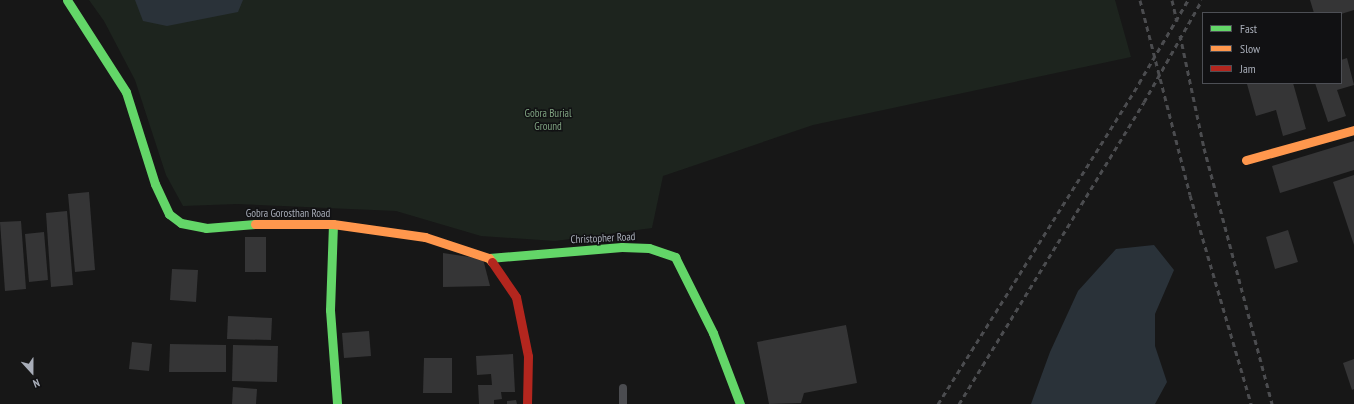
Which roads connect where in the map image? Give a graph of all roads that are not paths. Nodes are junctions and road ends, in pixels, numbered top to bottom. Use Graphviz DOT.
graph roads {
  1 [pos="67,0"];
  2 [pos="1354,130"];
  3 [pos="1246,160"];
  4 [pos="333,224"];
  5 [pos="489,258"];
  6 [pos="622,388"];
  7 [pos="337,404"];
  8 [pos="527,404"];
  9 [pos="623,404"];
  10 [pos="740,404"];
  1 -- 4 [label="street, Gobra Gorosthan Road"];
  2 -- 3 [label="street"];
  4 -- 5 [label="street, Gobra Gorosthan Road"];
  4 -- 7 [label="street"];
  5 -- 8 [label="street"];
  5 -- 10 [label="street, Christopher Road"];
  6 -- 9 [label="lane"];
}
